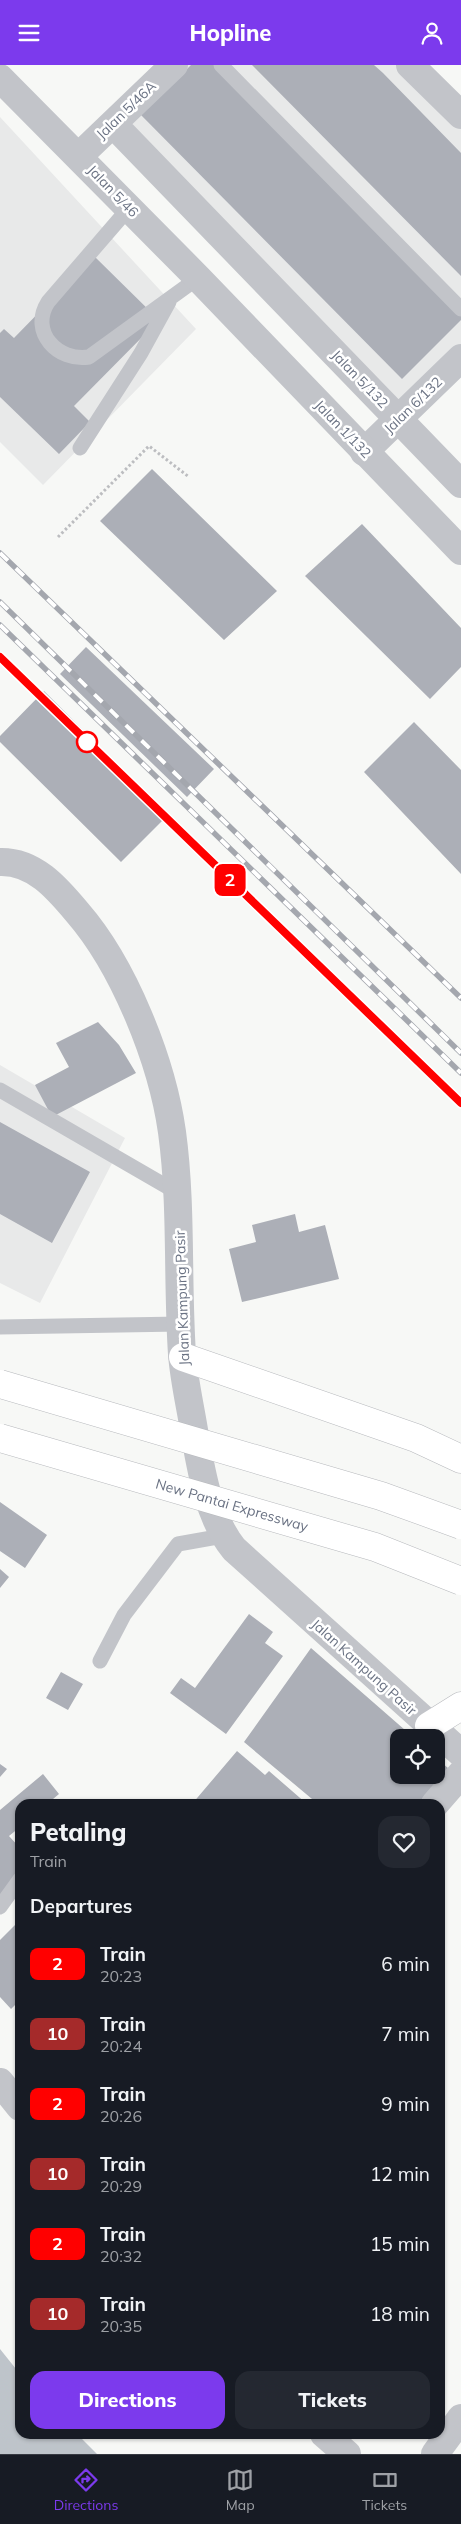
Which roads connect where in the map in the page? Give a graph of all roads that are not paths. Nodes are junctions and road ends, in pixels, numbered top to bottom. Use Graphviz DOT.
graph roads {
  1 [pos="174,65"];
  2 [pos="221,65"];
  3 [pos="410,65"];
  4 [pos="0,77"];
  5 [pos="456,103"];
  6 [pos="112,124"];
  7 [pos="79,156"];
  8 [pos="129,208"];
  9 [pos="198,278"];
  10 [pos="171,299"];
  11 [pos="225,307"];
  12 [pos="461,309"];
  13 [pos="461,358"];
  14 [pos="398,419"];
  15 [pos="80,448"];
  16 [pos="364,452"];
  17 [pos="461,484"];
  18 [pos="461,551"];
  19 [pos="0,862"];
  20 [pos="0,1090"];
  21 [pos="178,1193"];
  22 [pos="181,1324"];
  23 [pos="0,1327"];
  24 [pos="183,1357"];
  25 [pos="0,1384"];
  26 [pos="0,1438"];
  27 [pos="461,1459"];
  28 [pos="461,1525"];
  29 [pos="223,1535"];
  30 [pos="461,1581"];
  31 [pos="100,1661"];
  32 [pos="461,1706"];
  33 [pos="429,1726"];
  34 [pos="461,1753"];
  35 [pos="461,1774"];
  36 [pos="439,1799"];
  37 [pos="15,1886"];
  38 [pos="0,1907"];
  39 [pos="0,2082"];
  40 [pos="15,2101"];
  41 [pos="461,2418"];
  42 [pos="330,2439"];
  43 [pos="347,2454"];
  44 [pos="435,2454"];
  1 -- 6 [label="street, Jalan 5/46A"];
  2 -- 12 [label="lane"];
  3 -- 5 [label="street"];
  4 -- 7 [label="street, Jalan 5/46"];
  6 -- 7 [label="street, Jalan 5/46A"];
  6 -- 14 [label="street, Jalan 5/132"];
  7 -- 8 [label="street, Jalan 5/46"];
  8 -- 9 [label="street, Jalan 5/46"];
  8 -- 10 [label="lane"];
  9 -- 10 [label="lane"];
  9 -- 11 [label="street, Jalan 5/46"];
  10 -- 15 [label="lane"];
  11 -- 16 [label="street, Jalan 1/132"];
  13 -- 14 [label="street, Jalan 6/132"];
  14 -- 16 [label="street, Jalan 6/132"];
  14 -- 17 [label="street, Jalan 5/132"];
  16 -- 18 [label="street, Jalan 1/132"];
  19 -- 21 [label="street, Jalan Kampung Pasir"];
  20 -- 21 [label="lane"];
  21 -- 22 [label="street, Jalan Kampung Pasir"];
  22 -- 23 [label="lane"];
  22 -- 24 [label="street, Jalan Kampung Pasir"];
  24 -- 27 [label="highway"];
  24 -- 29 [label="street, Jalan Kampung Pasir"];
  25 -- 28 [label="highway, bridge"];
  26 -- 30 [label="highway, New Pantai Expressway, bridge"];
  29 -- 31 [label="lane"];
  29 -- 33 [label="street, Jalan Kampung Pasir"];
  32 -- 33 [label="highway"];
  33 -- 34 [label="street, Jalan Kampung Pasir"];
  35 -- 36 [label="street"];
  37 -- 38 [label="lane"];
  39 -- 40 [label="street"];
  41 -- 44 [label="street"];
  42 -- 43 [label="street"];
}
